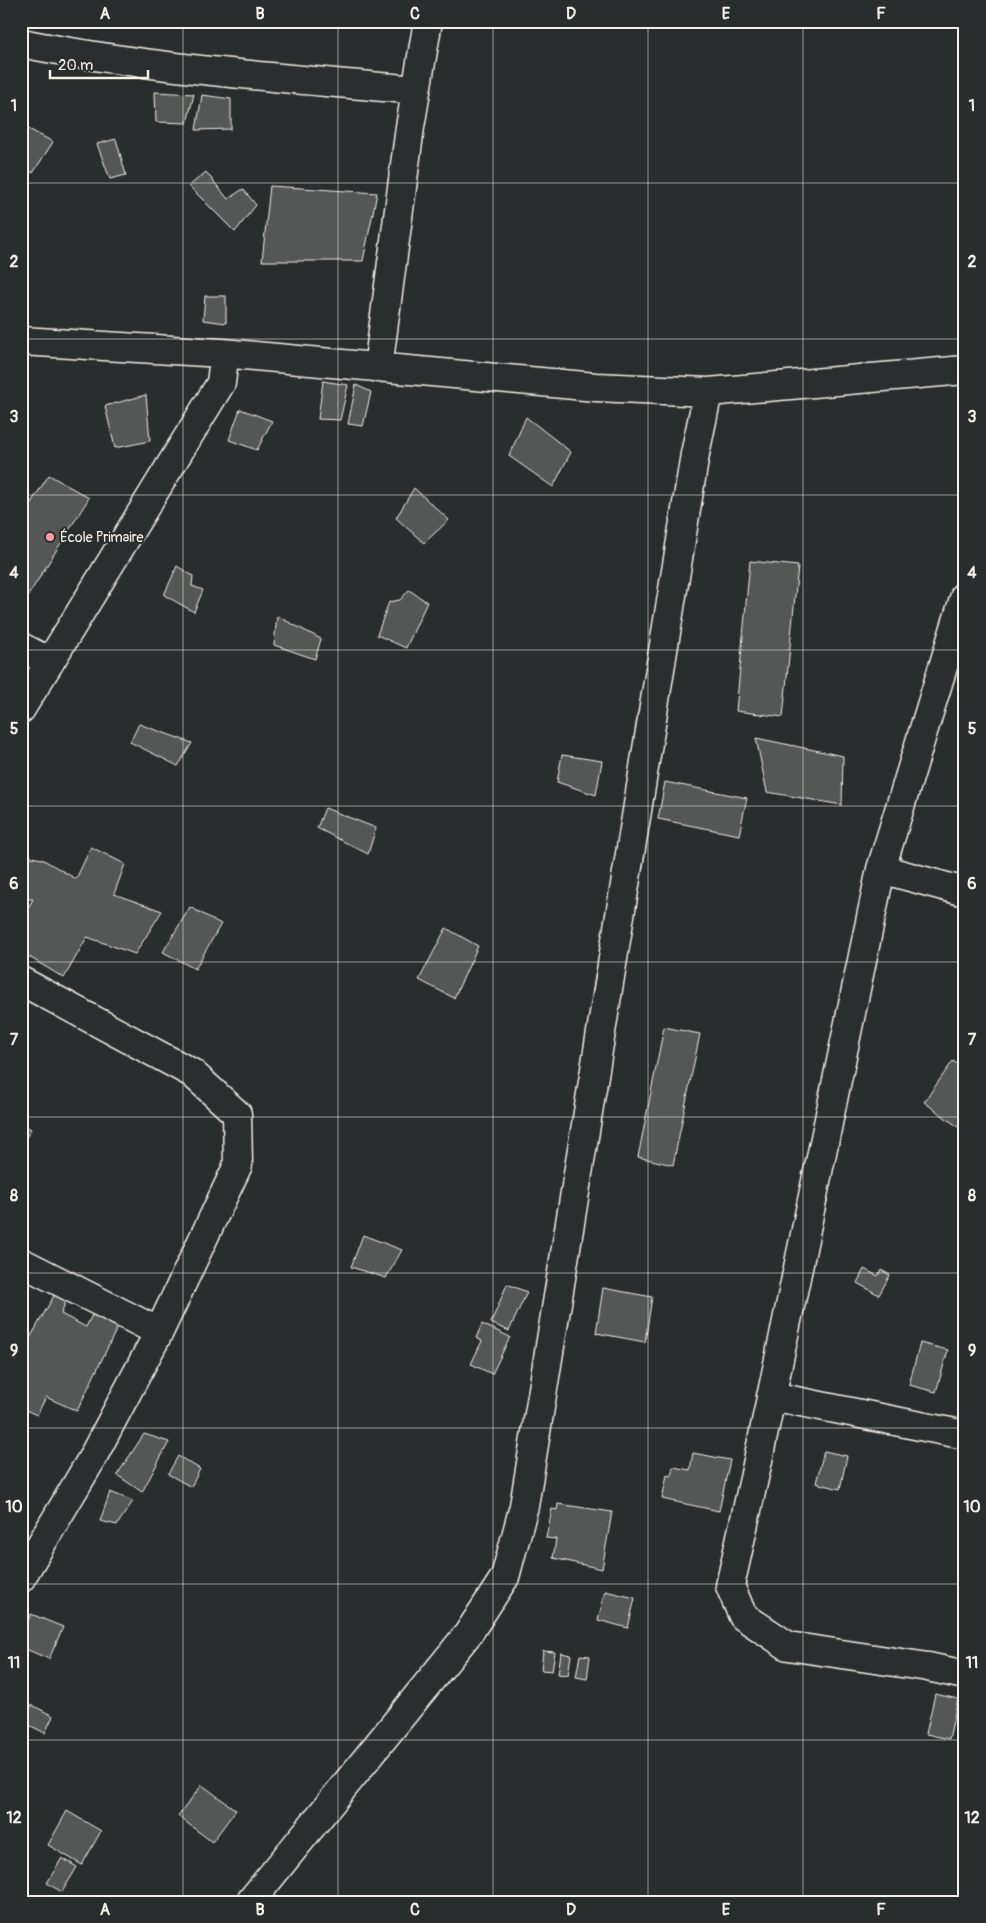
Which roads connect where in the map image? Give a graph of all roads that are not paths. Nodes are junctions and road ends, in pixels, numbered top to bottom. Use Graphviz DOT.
graph roads {
  1 [pos="428,21"];
  2 [pos="21,43"];
  3 [pos="416,90"];
  4 [pos="21,341"];
  5 [pos="222,353"];
  6 [pos="378,368"];
  7 [pos="965,370"];
  8 [pos="708,392"];
  9 [pos="965,595"];
  10 [pos="21,647"];
  11 [pos="50,662"];
  12 [pos="21,709"];
  13 [pos="880,869"];
  14 [pos="965,892"];
  15 [pos="21,981"];
  16 [pos="21,1262"];
  17 [pos="159,1332"];
  18 [pos="771,1396"];
  19 [pos="965,1435"];
  20 [pos="25,1565"];
  21 [pos="965,1675"];
  22 [pos="250,1902"];
  1 -- 3 [label="street"];
  2 -- 3 [label="street"];
  3 -- 6 [label="street"];
  4 -- 5 [label="street"];
  5 -- 6 [label="street"];
  5 -- 11 [label="street"];
  6 -- 8 [label="street"];
  7 -- 8 [label="street"];
  8 -- 22 [label="street"];
  9 -- 13 [label="street"];
  10 -- 11 [label="street"];
  11 -- 12 [label="street"];
  13 -- 14 [label="street"];
  13 -- 18 [label="street"];
  15 -- 17 [label="street"];
  16 -- 17 [label="street"];
  17 -- 20 [label="street"];
  18 -- 19 [label="street"];
  18 -- 21 [label="street"];
}
